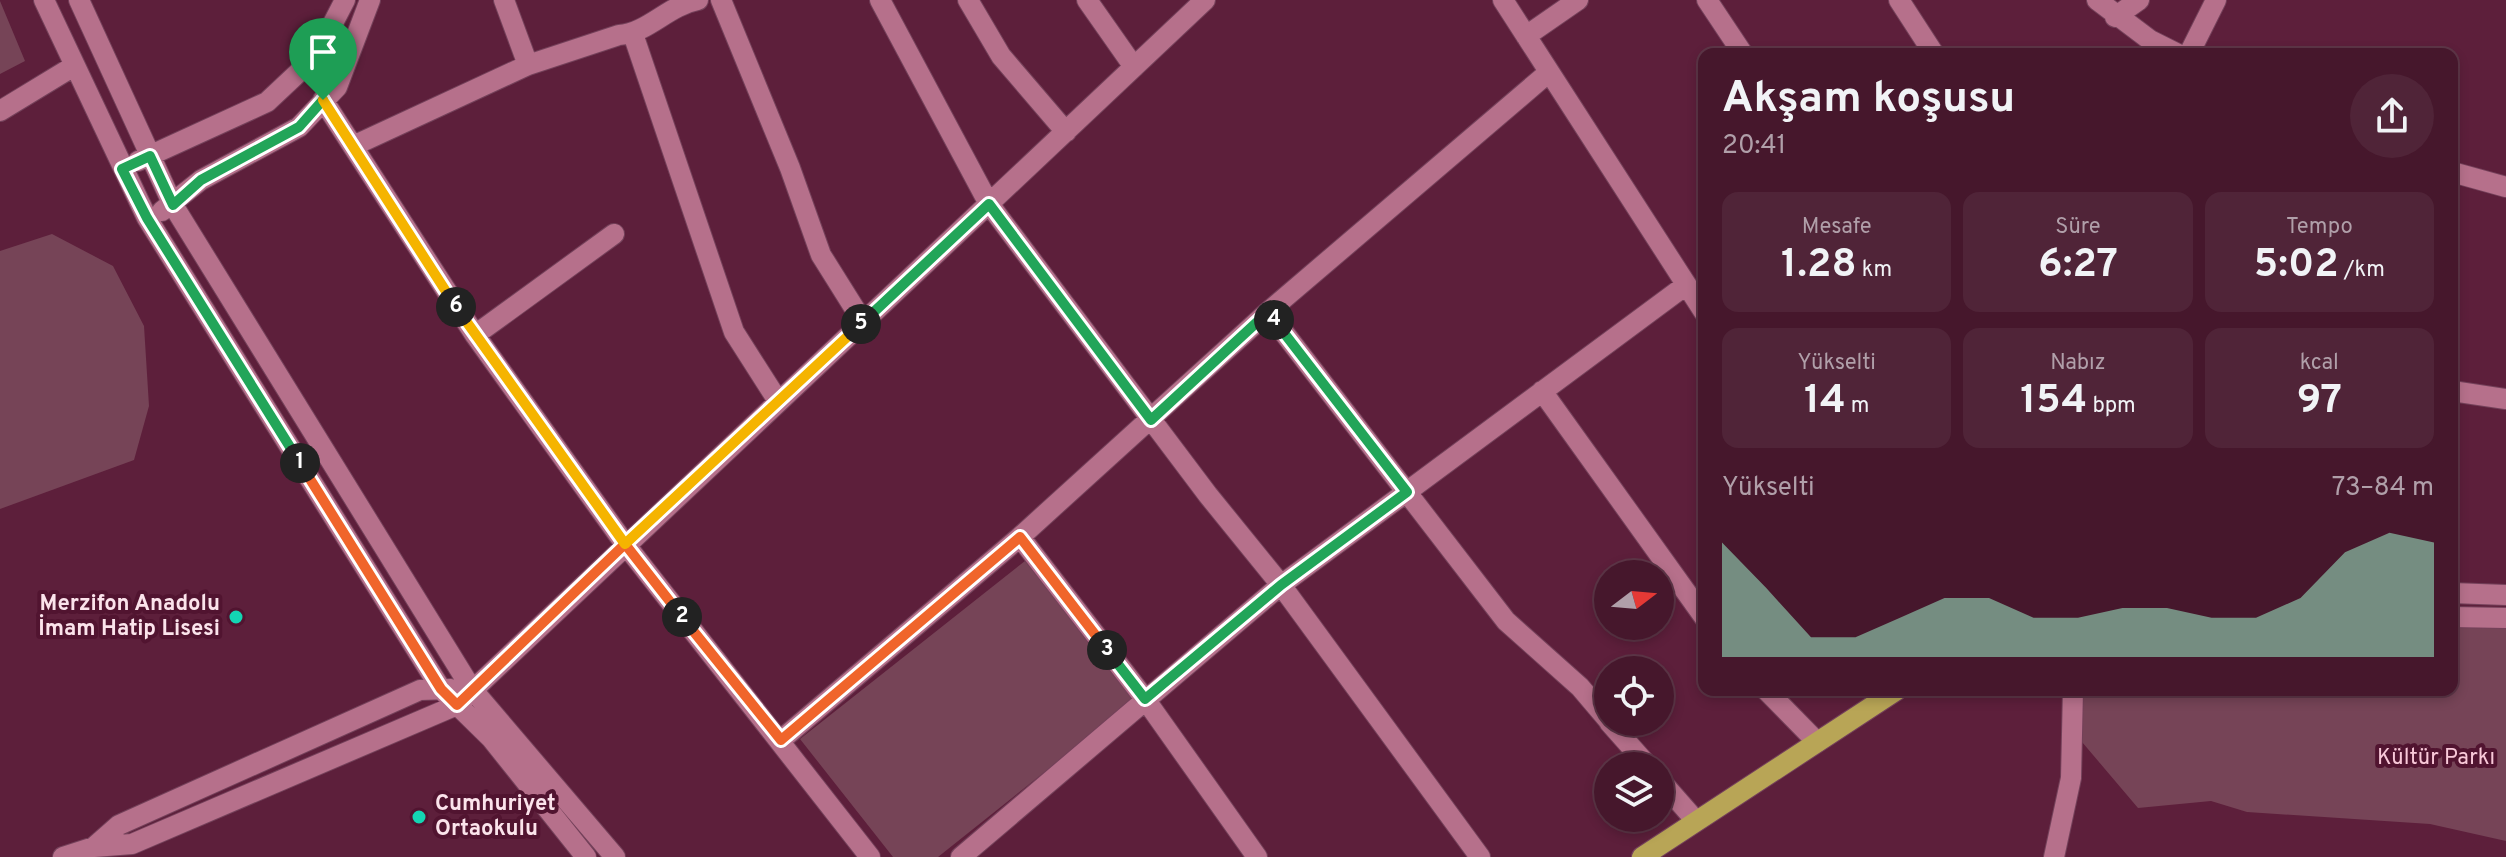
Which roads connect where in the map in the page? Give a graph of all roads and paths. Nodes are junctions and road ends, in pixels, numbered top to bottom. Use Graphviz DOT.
graph roads {
  1 [pos="44,0"];
  2 [pos="79,0"];
  3 [pos="345,0"];
  4 [pos="370,0"];
  5 [pos="504,0"];
  6 [pos="721,0"];
  7 [pos="880,0"];
  8 [pos="968,0"];
  9 [pos="1087,0"];
  10 [pos="1205,0"];
  11 [pos="1503,0"];
  12 [pos="1578,0"];
  13 [pos="1707,0"];
  14 [pos="1899,0"];
  15 [pos="2097,0"];
  16 [pos="2139,0"];
  17 [pos="2216,0"];
  18 [pos="685,1"];
  19 [pos="2115,17"];
  20 [pos="633,34"];
  21 [pos="1526,36"];
  22 [pos="1739,48"];
  23 [pos="1930,48"];
  24 [pos="2168,48"];
  25 [pos="2192,48"];
  26 [pos="528,65"];
  27 [pos="74,66"];
  28 [pos="1134,67"];
  29 [pos="1548,73"];
  30 [pos="323,100"];
  31 [pos="0,111"];
  32 [pos="1066,132"];
  33 [pos="353,146"];
  34 [pos="150,156"];
  35 [pos="122,169"];
  36 [pos="2458,174"];
  37 [pos="2506,187"];
  38 [pos="989,204"];
  39 [pos="173,205"];
  40 [pos="147,218"];
  41 [pos="614,234"];
  42 [pos="1686,285"];
  43 [pos="1698,303"];
  44 [pos="1268,312"];
  45 [pos="863,322"];
  46 [pos="475,335"];
  47 [pos="1542,391"];
  48 [pos="2458,392"];
  49 [pos="2506,399"];
  50 [pos="778,401"];
  51 [pos="1151,420"];
  52 [pos="1407,492"];
  53 [pos="1020,537"];
  54 [pos="625,544"];
  55 [pos="1281,585"];
  56 [pos="2458,593"];
  57 [pos="2506,595"];
  58 [pos="1698,609"];
  59 [pos="2458,617"];
  60 [pos="2506,618"];
  61 [pos="471,688"];
  62 [pos="441,689"];
  63 [pos="1772,696"];
  64 [pos="1888,696"];
  65 [pos="2073,696"];
  66 [pos="1145,699"];
  67 [pos="1594,703"];
  68 [pos="457,705"];
  69 [pos="1622,736"];
  70 [pos="781,740"];
  71 [pos="1817,742"];
  72 [pos="1636,752"];
  73 [pos="1674,796"];
  74 [pos="1696,821"];
  75 [pos="1666,850"];
  76 [pos="99,854"];
  77 [pos="63,857"];
  78 [pos="586,857"];
  79 [pos="615,857"];
  80 [pos="870,857"];
  81 [pos="961,857"];
  82 [pos="1257,857"];
  83 [pos="1480,857"];
  84 [pos="1642,857"];
  85 [pos="2054,857"];
  1 -- 27 [label="street"];
  2 -- 34 [label="street"];
  3 -- 34 [label="street"];
  4 -- 30 [label="street"];
  5 -- 26 [label="street"];
  6 -- 45 [label="street"];
  7 -- 38 [label="street"];
  8 -- 32 [label="street"];
  9 -- 28 [label="street"];
  10 -- 28 [label="street"];
  11 -- 21 [label="street"];
  12 -- 21 [label="street"];
  13 -- 22 [label="street"];
  14 -- 23 [label="street"];
  15 -- 19 [label="street"];
  16 -- 19 [label="street"];
  17 -- 25 [label="street"];
  18 -- 20 [label="street"];
  19 -- 24 [label="street"];
  20 -- 26 [label="street"];
  20 -- 50 [label="street"];
  21 -- 29 [label="street"];
  26 -- 33 [label="street"];
  27 -- 31 [label="street"];
  27 -- 35 [label="street"];
  28 -- 32 [label="street"];
  29 -- 42 [label="street"];
  29 -- 44 [label="street"];
  30 -- 33 [label="street"];
  30 -- 39 [label="street"];
  32 -- 38 [label="street"];
  33 -- 46 [label="street"];
  34 -- 35 [label="street"];
  34 -- 39 [label="street"];
  35 -- 40 [label="street"];
  36 -- 37 [label="street"];
  38 -- 45 [label="street"];
  38 -- 51 [label="street"];
  39 -- 40 [label="street"];
  39 -- 61 [label="street"];
  40 -- 62 [label="street"];
  41 -- 46 [label="street"];
  42 -- 43 [label="street"];
  42 -- 47 [label="street"];
  44 -- 51 [label="street"];
  44 -- 52 [label="street"];
  45 -- 50 [label="street"];
  46 -- 54 [label="street"];
  47 -- 52 [label="street"];
  47 -- 58 [label="street"];
  48 -- 49 [label="street"];
  50 -- 54 [label="street"];
  51 -- 53 [label="street"];
  51 -- 55 [label="street"];
  52 -- 55 [label="street"];
  52 -- 67 [label="street"];
  53 -- 66 [label="street"];
  53 -- 70 [label="street"];
  54 -- 61 [label="street"];
  54 -- 70 [label="street"];
  55 -- 66 [label="street"];
  55 -- 83 [label="street"];
  56 -- 57 [label="street"];
  59 -- 60 [label="street"];
  61 -- 62 [label="street"];
  61 -- 68 [label="street"];
  61 -- 79 [label="street"];
  62 -- 68 [label="street"];
  62 -- 76 [label="street"];
  63 -- 71 [label="street"];
  64 -- 71 [label="main road"];
  65 -- 85 [label="street"];
  66 -- 81 [label="street"];
  66 -- 82 [label="street"];
  68 -- 76 [label="street"];
  68 -- 78 [label="street"];
  69 -- 72 [label="street"];
  70 -- 80 [label="street"];
  71 -- 74 [label="main road"];
  73 -- 74 [label="street"];
  74 -- 75 [label="main road"];
  75 -- 84 [label="main road"];
  76 -- 77 [label="street"];
}
